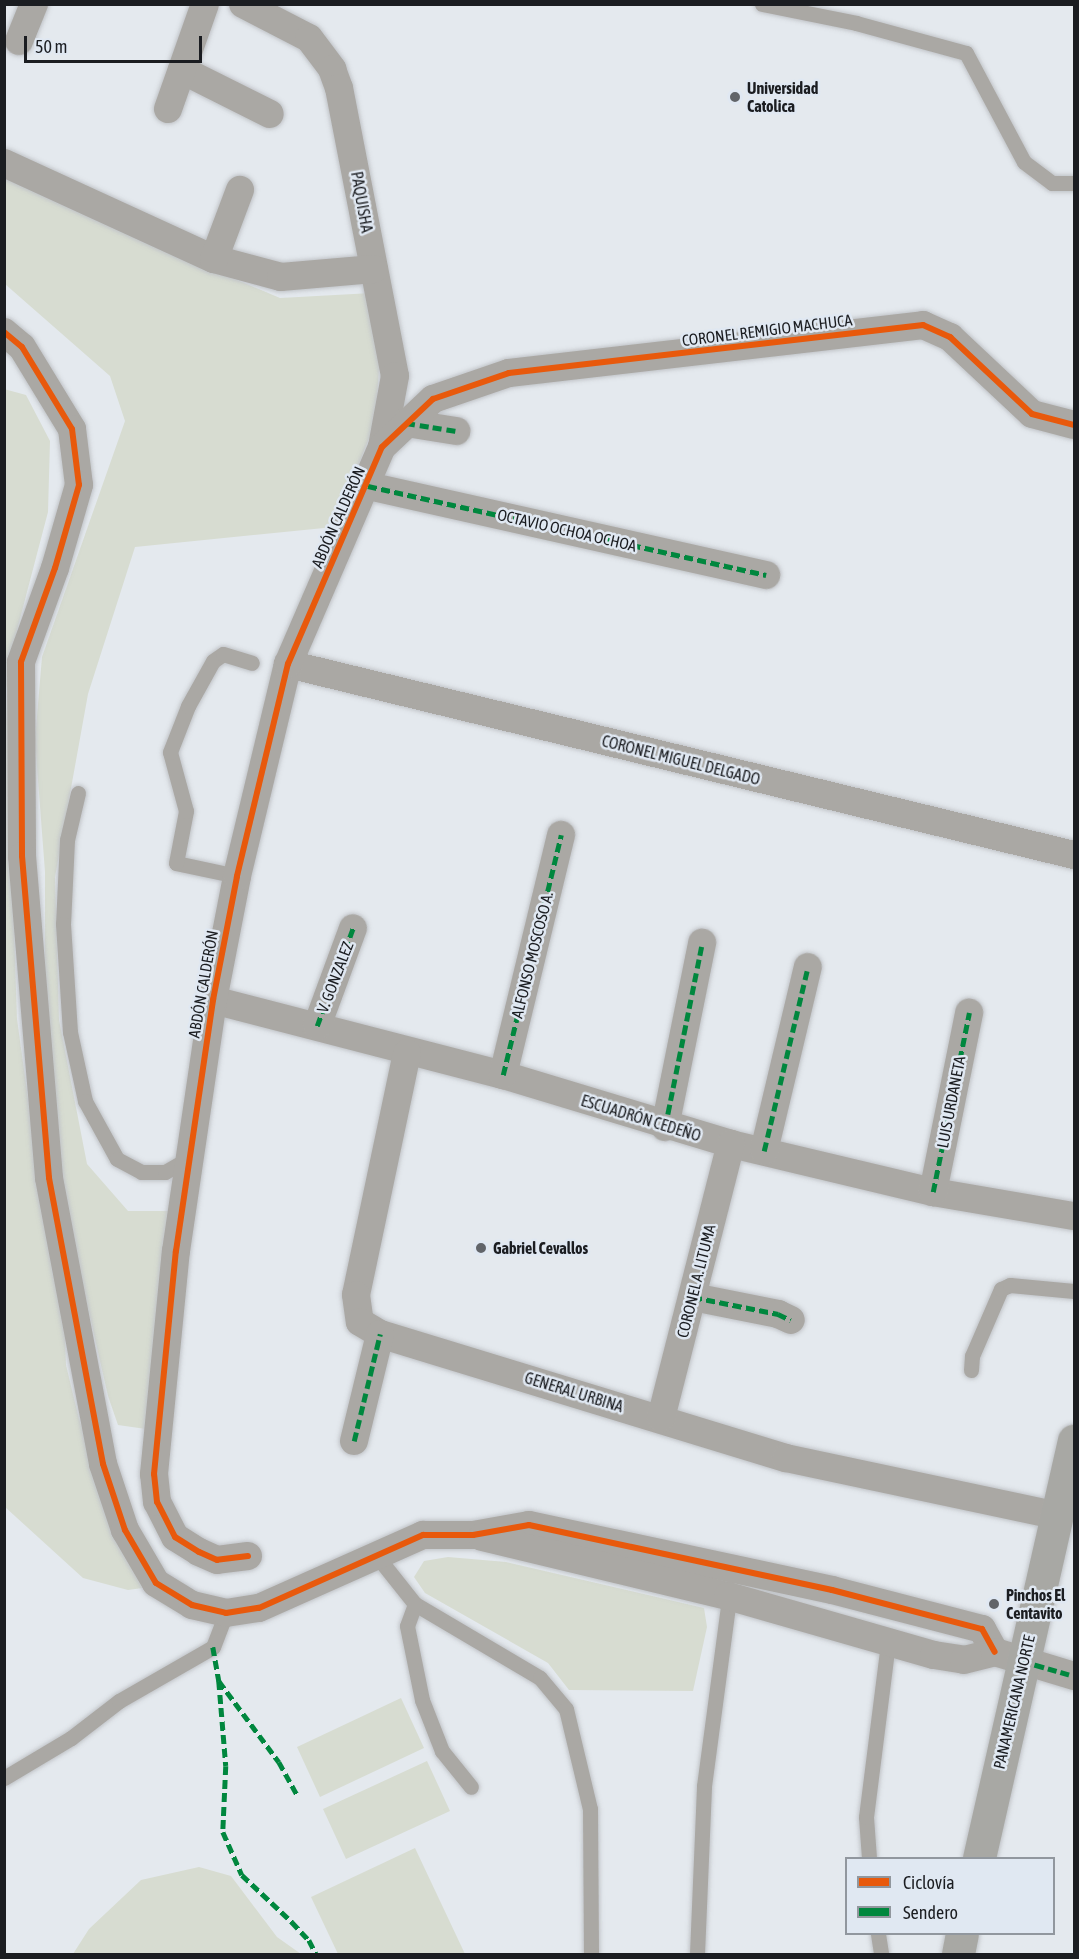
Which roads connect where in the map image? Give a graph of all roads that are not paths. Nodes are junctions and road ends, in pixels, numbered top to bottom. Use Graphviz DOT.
graph roads {
  1 [pos="34,4"];
  2 [pos="205,4"];
  3 [pos="243,4"];
  4 [pos="762,4"];
  5 [pos="19,41"];
  6 [pos="183,70"];
  7 [pos="168,109"];
  8 [pos="270,114"];
  9 [pos="4,163"];
  10 [pos="1074,183"];
  11 [pos="240,190"];
  12 [pos="214,259"];
  13 [pos="374,269"];
  14 [pos="10,343"];
  15 [pos="433,399"];
  16 [pos="406,423"];
  17 [pos="1074,425"];
  18 [pos="456,431"];
  19 [pos="382,447"];
  20 [pos="368,486"];
  21 [pos="766,575"];
  22 [pos="252,663"];
  23 [pos="288,664"];
  24 [pos="78,793"];
  25 [pos="561,836"];
  26 [pos="1074,855"];
  27 [pos="237,876"];
  28 [pos="353,928"];
  29 [pos="702,943"];
  30 [pos="808,967"];
  31 [pos="213,1000"];
  32 [pos="969,1013"];
  33 [pos="317,1026"];
  34 [pos="407,1053"];
  35 [pos="503,1075"];
  36 [pos="666,1126"];
  37 [pos="731,1144"];
  38 [pos="764,1151"];
  39 [pos="189,1158"];
  40 [pos="933,1192"];
  41 [pos="1074,1216"];
  42 [pos="1074,1291"];
  43 [pos="693,1297"];
  44 [pos="790,1320"];
  45 [pos="380,1334"];
  46 [pos="971,1370"];
  47 [pos="661,1418"];
  48 [pos="354,1441"];
  49 [pos="1074,1441"];
  50 [pos="1059,1516"];
  51 [pos="473,1535"];
  52 [pos="376,1555"];
  53 [pos="248,1556"];
  54 [pos="735,1568"];
  55 [pos="728,1596"];
  56 [pos="415,1604"];
  57 [pos="839,1610"];
  58 [pos="226,1613"];
  59 [pos="888,1642"];
  60 [pos="1008,1656"];
  61 [pos="1074,1676"];
  62 [pos="4,1778"];
  63 [pos="471,1787"];
  64 [pos="869,1857"];
  65 [pos="979,1857"];
  66 [pos="878,1935"];
  67 [pos="963,1935"];
  68 [pos="591,1954"];
  69 [pos="697,1954"];
  70 [pos="881,1954"];
  71 [pos="958,1954"];
  1 -- 5 [label="street"];
  2 -- 6 [label="street"];
  3 -- 13 [label="street, PAQUISHA"];
  4 -- 10 [label="lane"];
  6 -- 7 [label="street"];
  6 -- 8 [label="street"];
  9 -- 12 [label="street"];
  11 -- 12 [label="street"];
  12 -- 13 [label="street"];
  13 -- 19 [label="street, PAQUISHA"];
  14 -- 58 [label="street"];
  15 -- 16 [label="street, ABDÓN CALDERÓN"];
  15 -- 17 [label="street, CORONEL REMIGIO MACHUCA"];
  16 -- 18 [label="street"];
  16 -- 19 [label="street, ABDÓN CALDERÓN"];
  19 -- 20 [label="street, ABDÓN CALDERÓN"];
  20 -- 21 [label="street, OCTAVIO OCHOA OCHOA"];
  20 -- 23 [label="street, ABDÓN CALDERÓN"];
  22 -- 27 [label="lane"];
  23 -- 26 [label="street, CORONEL MIGUEL DELGADO"];
  23 -- 27 [label="street, ABDÓN CALDERÓN"];
  24 -- 39 [label="lane"];
  25 -- 35 [label="street, ALFONSO MOSCOSO A."];
  27 -- 31 [label="street, ABDÓN CALDERÓN"];
  28 -- 33 [label="street, V. GONZALEZ"];
  29 -- 36 [label="street"];
  30 -- 38 [label="street"];
  31 -- 33 [label="street, ESCUADRÓN CEDEÑO"];
  31 -- 39 [label="street, ABDÓN CALDERÓN"];
  32 -- 40 [label="street, LUIS URDANETA"];
  33 -- 34 [label="street, ESCUADRÓN CEDEÑO"];
  34 -- 35 [label="street, ESCUADRÓN CEDEÑO"];
  34 -- 45 [label="street, GENERAL URBINA"];
  35 -- 36 [label="street, ESCUADRÓN CEDEÑO"];
  36 -- 37 [label="street, ESCUADRÓN CEDEÑO"];
  37 -- 38 [label="street, ESCUADRÓN CEDEÑO"];
  37 -- 43 [label="street, CORONEL A. LITUMA"];
  38 -- 40 [label="street, ESCUADRÓN CEDEÑO"];
  39 -- 53 [label="street, ABDÓN CALDERÓN"];
  40 -- 41 [label="street, ESCUADRÓN CEDEÑO"];
  42 -- 46 [label="lane"];
  43 -- 44 [label="street"];
  43 -- 47 [label="street, CORONEL A. LITUMA"];
  45 -- 47 [label="street, GENERAL URBINA"];
  45 -- 48 [label="street"];
  47 -- 50 [label="street, GENERAL URBINA"];
  49 -- 50 [label="main road, PANAMERICANA NORTE"];
  50 -- 60 [label="main road, PANAMERICANA NORTE"];
  51 -- 52 [label="street"];
  51 -- 54 [label="street"];
  51 -- 55 [label="street"];
  52 -- 56 [label="lane"];
  52 -- 58 [label="street"];
  54 -- 55 [label="lane"];
  54 -- 57 [label="street"];
  55 -- 57 [label="street"];
  55 -- 69 [label="lane"];
  56 -- 63 [label="lane"];
  56 -- 68 [label="lane"];
  57 -- 59 [label="street"];
  57 -- 60 [label="street"];
  58 -- 62 [label="lane"];
  59 -- 60 [label="street"];
  59 -- 64 [label="lane"];
  60 -- 61 [label="street"];
  60 -- 65 [label="main road, PANAMERICANA NORTE"];
  66 -- 70 [label="lane"];
  67 -- 71 [label="main road"];
}
